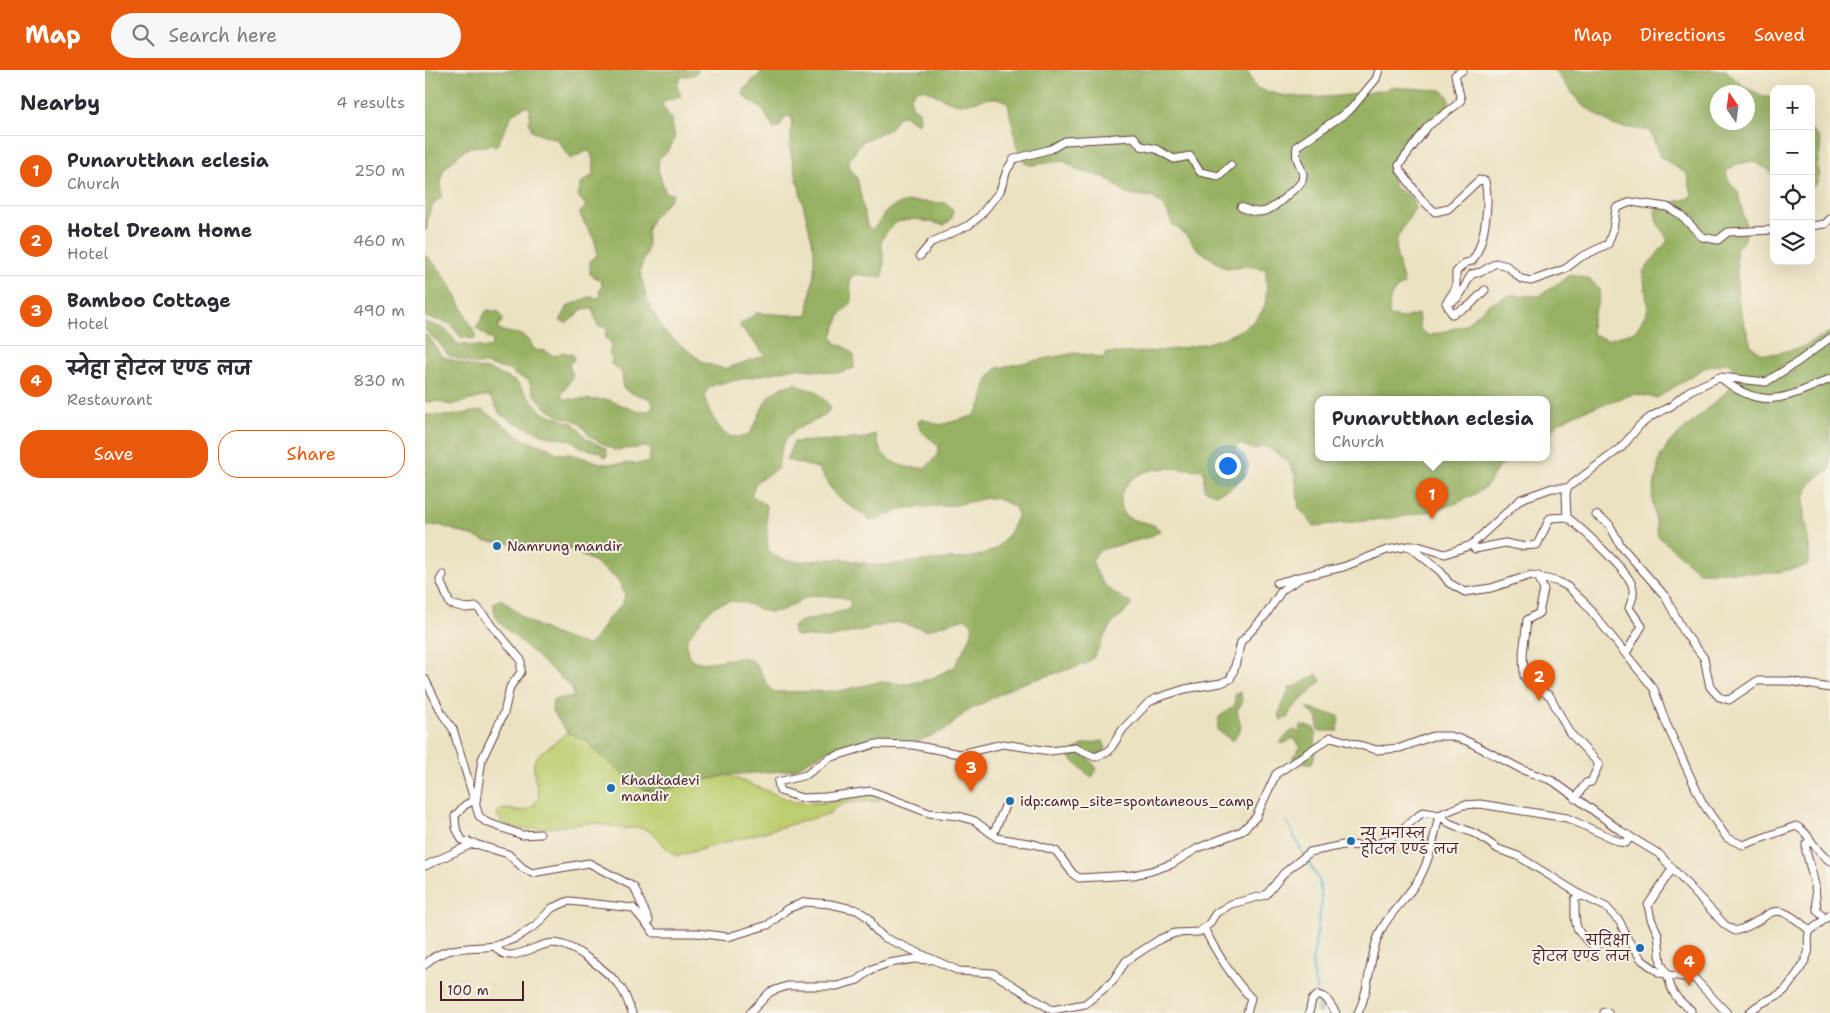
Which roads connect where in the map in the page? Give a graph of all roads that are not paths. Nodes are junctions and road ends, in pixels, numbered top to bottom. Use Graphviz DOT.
graph roads {
  1 [pos="1379,70"];
  2 [pos="1463,70"];
  3 [pos="1231,165"];
  4 [pos="1241,206"];
  5 [pos="1830,219"];
  6 [pos="1815,225"];
  7 [pos="1770,230"];
  8 [pos="920,256"];
  9 [pos="1485,290"];
  10 [pos="1445,303"];
  11 [pos="1830,338"];
  12 [pos="1720,378"];
  13 [pos="1830,379"];
  14 [pos="1567,488"];
  15 [pos="1596,515"];
  16 [pos="1567,517"];
  17 [pos="1409,546"];
  18 [pos="1471,546"];
  19 [pos="443,575"];
  20 [pos="1538,575"];
  21 [pos="1303,576"];
  22 [pos="1277,583"];
  23 [pos="1626,653"];
  24 [pos="425,680"];
  25 [pos="1830,688"];
  26 [pos="1575,799"];
  27 [pos="476,801"];
  28 [pos="1005,806"];
  29 [pos="1439,815"];
  30 [pos="540,834"];
  31 [pos="993,835"];
  32 [pos="1630,837"];
  33 [pos="1810,840"];
  34 [pos="473,843"];
  35 [pos="1830,861"];
  36 [pos="425,866"];
  37 [pos="1672,869"];
  38 [pos="1581,895"];
  39 [pos="1827,917"];
  40 [pos="1205,928"];
  41 [pos="1810,931"];
  42 [pos="654,933"];
  43 [pos="495,946"];
  44 [pos="1591,956"];
  45 [pos="943,963"];
  46 [pos="425,965"];
  47 [pos="1667,975"];
  48 [pos="1085,1004"];
  49 [pos="632,1013"];
  50 [pos="750,1013"];
  51 [pos="1079,1013"];
  52 [pos="1247,1013"];
  53 [pos="1309,1013"];
  54 [pos="1336,1013"];
  55 [pos="1358,1013"];
  56 [pos="1691,1013"];
  57 [pos="1727,1013"];
  58 [pos="1749,1013"];
  1 -- 4 [label="street"];
  2 -- 10 [label="street"];
  3 -- 8 [label="street"];
  5 -- 6 [label="street"];
  7 -- 10 [label="street"];
  9 -- 10 [label="street"];
  11 -- 12 [label="street"];
  12 -- 13 [label="street"];
  12 -- 14 [label="street"];
  14 -- 16 [label="street"];
  14 -- 18 [label="street"];
  15 -- 25 [label="street"];
  16 -- 18 [label="street"];
  16 -- 23 [label="street"];
  17 -- 18 [label="street"];
  17 -- 20 [label="street"];
  17 -- 21 [label="street"];
  19 -- 27 [label="street"];
  20 -- 23 [label="street"];
  20 -- 26 [label="street"];
  21 -- 22 [label="street"];
  21 -- 31 [label="street"];
  23 -- 33 [label="street"];
  24 -- 27 [label="street"];
  26 -- 31 [label="street"];
  26 -- 32 [label="street"];
  27 -- 30 [label="street"];
  27 -- 34 [label="street"];
  28 -- 31 [label="street"];
  29 -- 32 [label="street"];
  29 -- 38 [label="street"];
  29 -- 40 [label="street"];
  29 -- 55 [label="street"];
  32 -- 37 [label="street"];
  33 -- 35 [label="street"];
  33 -- 39 [label="street"];
  34 -- 36 [label="street"];
  34 -- 42 [label="street"];
  37 -- 41 [label="street"];
  37 -- 47 [label="street"];
  38 -- 44 [label="street"];
  38 -- 47 [label="street"];
  39 -- 41 [label="street"];
  40 -- 48 [label="street"];
  40 -- 52 [label="street"];
  41 -- 58 [label="street"];
  42 -- 43 [label="street"];
  42 -- 45 [label="street"];
  43 -- 46 [label="street"];
  43 -- 49 [label="street"];
  45 -- 48 [label="street"];
  45 -- 50 [label="street"];
  47 -- 56 [label="street"];
  47 -- 57 [label="street"];
  48 -- 51 [label="street"];
  53 -- 54 [label="street"];
}
